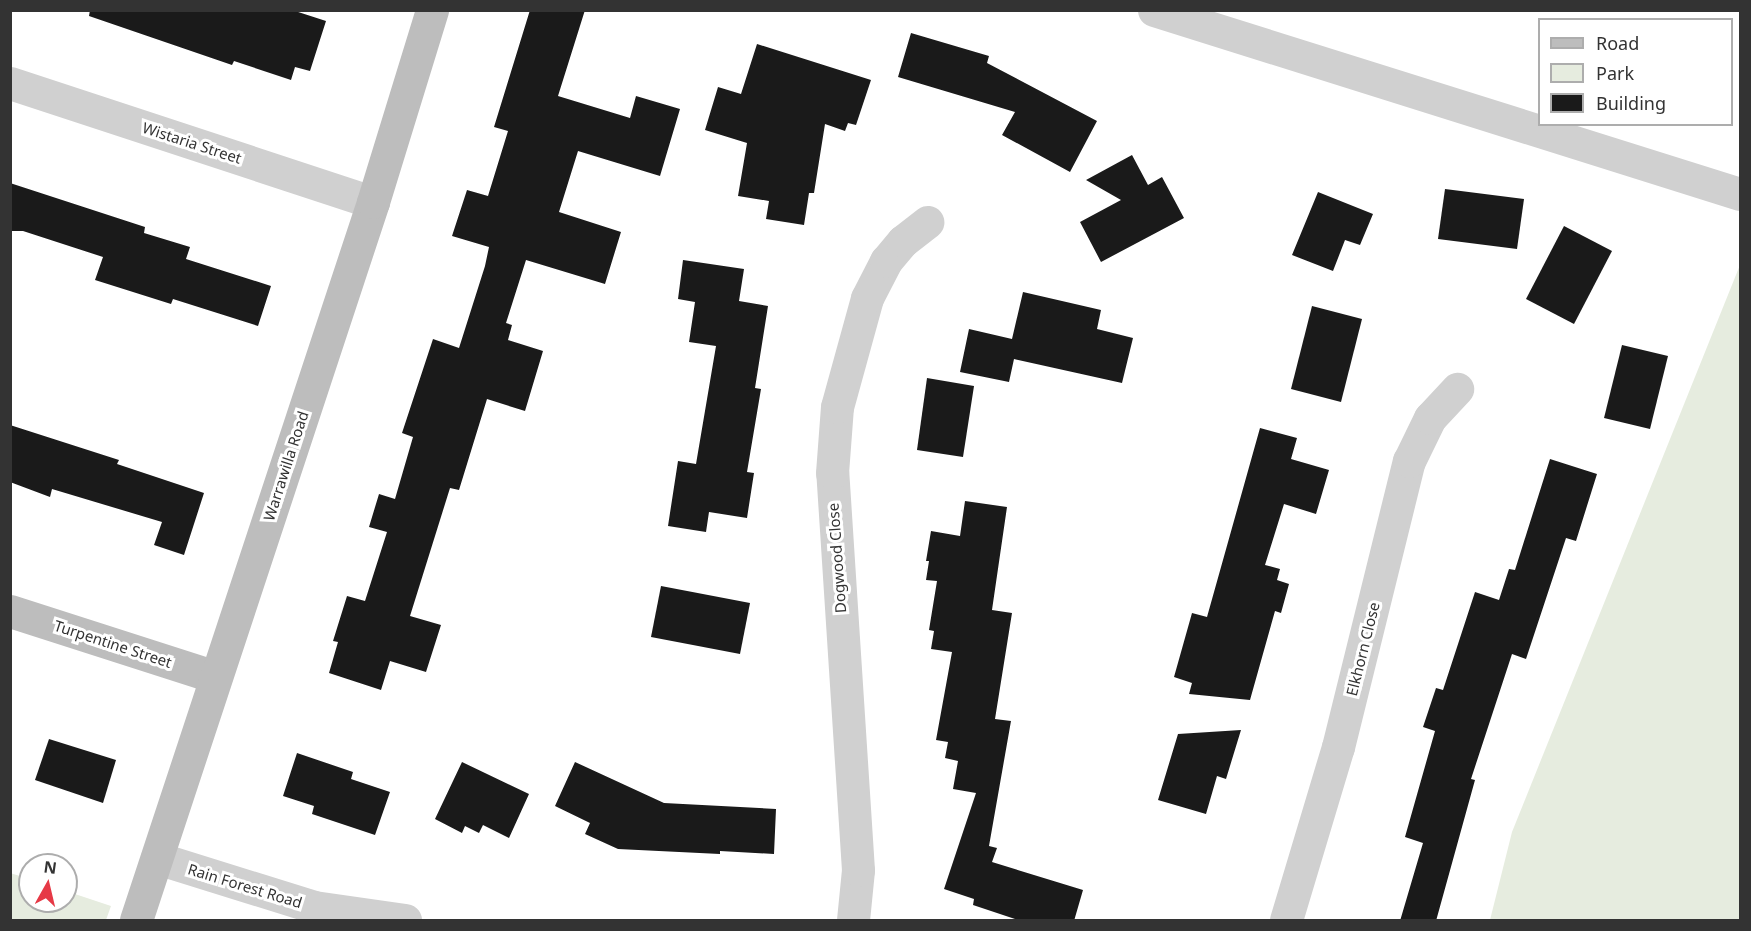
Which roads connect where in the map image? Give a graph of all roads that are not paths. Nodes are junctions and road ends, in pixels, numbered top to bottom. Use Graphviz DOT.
graph roads {
  1 [pos="432,10"];
  2 [pos="1154,10"];
  3 [pos="10,83"];
  4 [pos="1740,194"];
  5 [pos="373,202"];
  6 [pos="927,222"];
  7 [pos="1457,389"];
  8 [pos="10,611"];
  9 [pos="216,677"];
  10 [pos="157,858"];
  11 [pos="136,921"];
  12 [pos="405,921"];
  13 [pos="853,921"];
  14 [pos="1286,921"];
  1 -- 5 [label="street, Warrawilla Road"];
  2 -- 4 [label="street"];
  3 -- 5 [label="street, Wistaria Street"];
  5 -- 9 [label="street, Warrawilla Road"];
  6 -- 13 [label="street, Dogwood Close"];
  7 -- 14 [label="street, Elkhorn Close"];
  8 -- 9 [label="street, Turpentine Street"];
  9 -- 10 [label="street, Warrawilla Road"];
  10 -- 11 [label="street, Warrawilla Road"];
  10 -- 12 [label="street, Rain Forest Road"];
}
